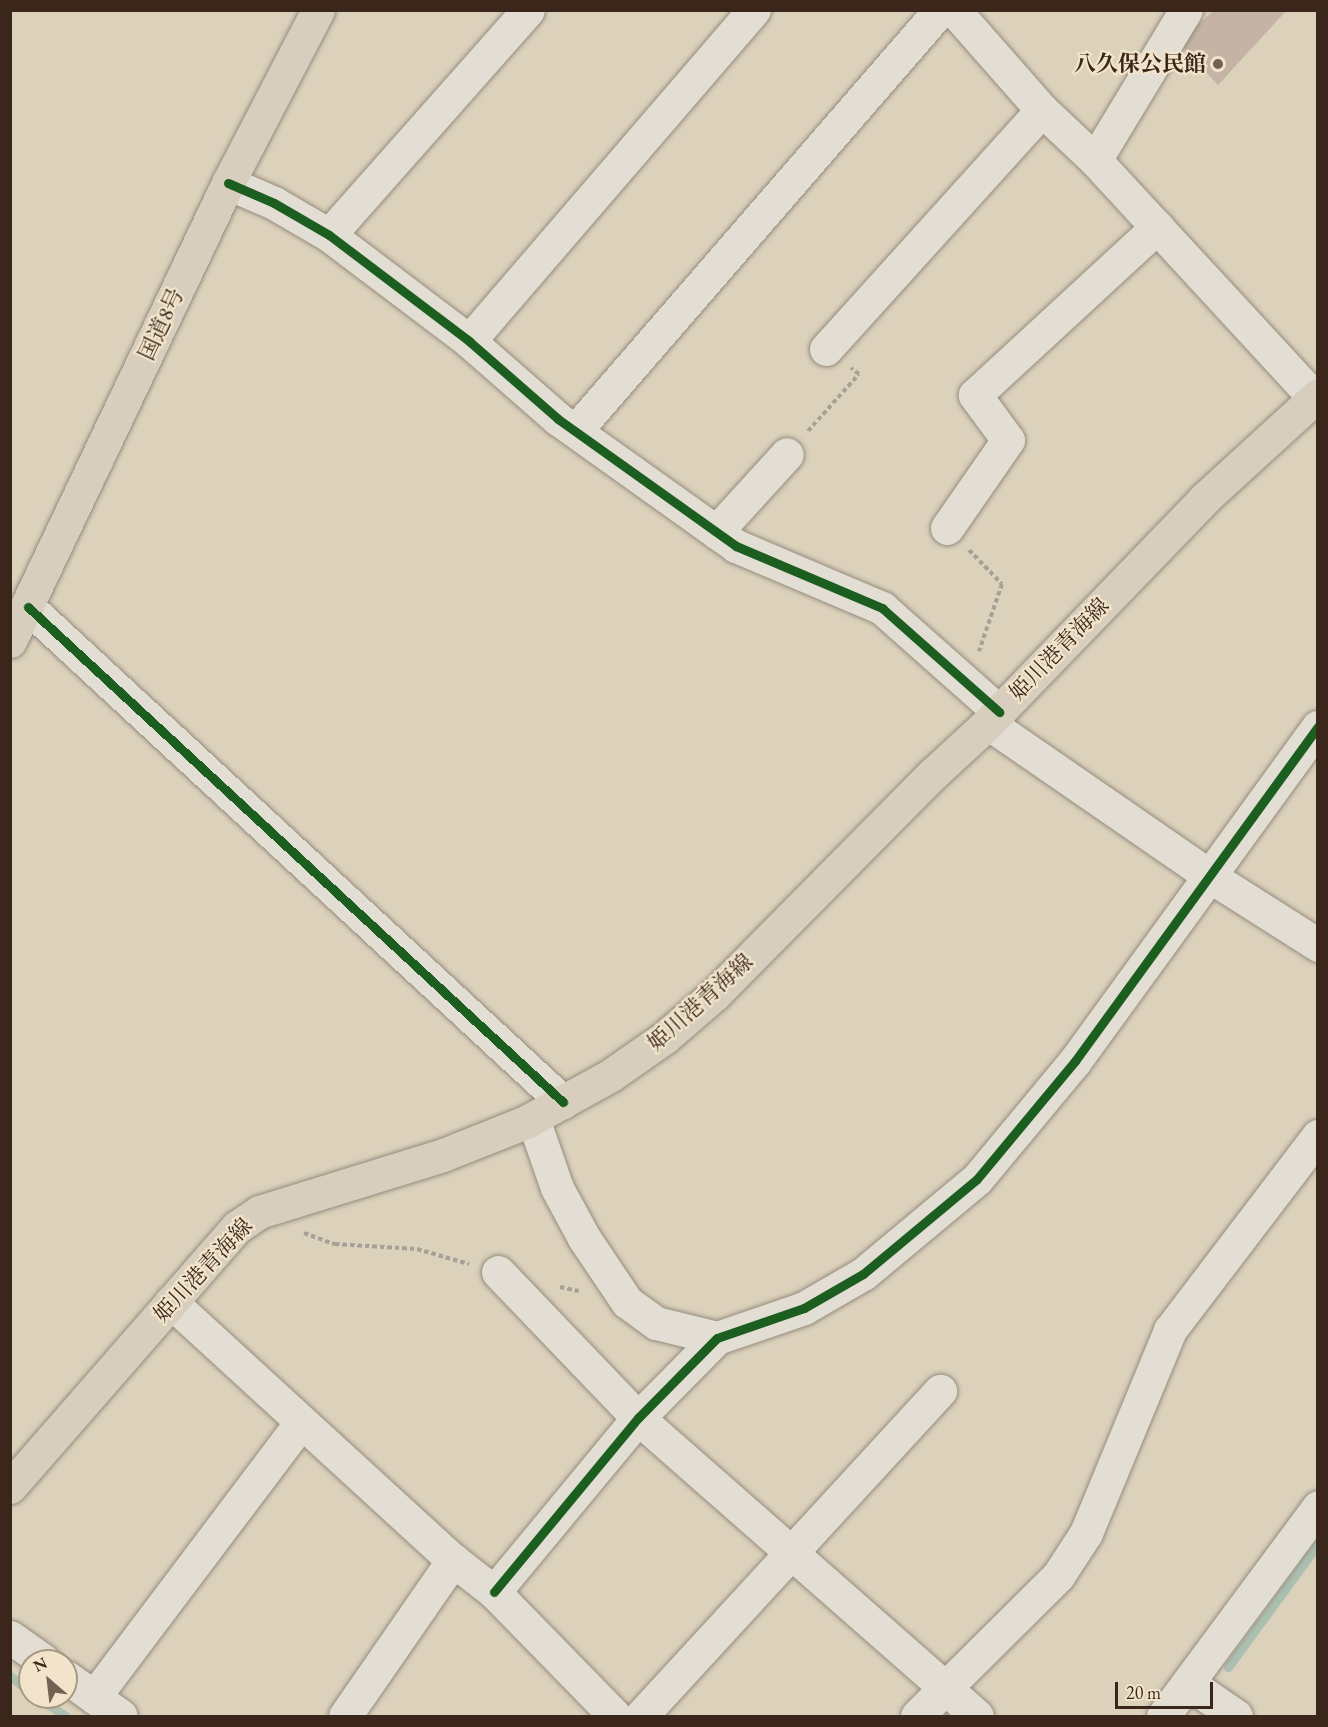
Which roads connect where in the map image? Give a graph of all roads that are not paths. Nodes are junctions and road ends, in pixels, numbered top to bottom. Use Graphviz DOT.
graph roads {
  1 [pos="318,10"];
  2 [pos="528,10"];
  3 [pos="754,10"];
  4 [pos="940,10"];
  5 [pos="954,10"];
  6 [pos="1186,10"];
  7 [pos="1042,110"];
  8 [pos="1095,160"];
  9 [pos="228,183"];
  10 [pos="1157,227"];
  11 [pos="329,235"];
  12 [pos="469,341"];
  13 [pos="826,350"];
  14 [pos="1316,397"];
  15 [pos="576,430"];
  16 [pos="787,454"];
  17 [pos="947,528"];
  18 [pos="716,532"];
  19 [pos="28,607"];
  20 [pos="10,641"];
  21 [pos="994,717"];
  22 [pos="1317,727"];
  23 [pos="1211,877"];
  24 [pos="1317,945"];
  25 [pos="563,1102"];
  26 [pos="533,1119"];
  27 [pos="1317,1136"];
  28 [pos="498,1272"];
  29 [pos="171,1302"];
  30 [pos="717,1338"];
  31 [pos="940,1391"];
  32 [pos="638,1418"];
  33 [pos="301,1422"];
  34 [pos="10,1487"];
  35 [pos="1317,1507"];
  36 [pos="791,1553"];
  37 [pos="453,1560"];
  38 [pos="494,1592"];
  39 [pos="10,1637"];
  40 [pos="27,1649"];
  41 [pos="1188,1683"];
  42 [pos="78,1686"];
  43 [pos="945,1688"];
  44 [pos="94,1697"];
  45 [pos="121,1716"];
  46 [pos="345,1716"];
  47 [pos="620,1716"];
  48 [pos="917,1716"];
  49 [pos="977,1716"];
  50 [pos="1163,1716"];
  51 [pos="1236,1716"];
  1 -- 9 [label="main road, 国道8号"];
  2 -- 11 [label="street"];
  3 -- 12 [label="street"];
  4 -- 15 [label="street"];
  5 -- 7 [label="street"];
  6 -- 8 [label="street"];
  7 -- 8 [label="street"];
  7 -- 13 [label="street"];
  8 -- 10 [label="street"];
  9 -- 11 [label="street"];
  9 -- 19 [label="main road, 国道8号"];
  10 -- 14 [label="street"];
  10 -- 17 [label="street"];
  11 -- 12 [label="street"];
  12 -- 15 [label="street"];
  14 -- 21 [label="main road, 姫川港青海線"];
  15 -- 18 [label="street"];
  16 -- 18 [label="street"];
  18 -- 21 [label="street"];
  19 -- 20 [label="main road, 国道8号"];
  19 -- 25 [label="street"];
  21 -- 23 [label="street"];
  21 -- 25 [label="main road, 姫川港青海線"];
  22 -- 23 [label="street"];
  23 -- 24 [label="street"];
  23 -- 30 [label="street"];
  25 -- 26 [label="main road, 姫川港青海線"];
  26 -- 29 [label="main road, 姫川港青海線"];
  26 -- 30 [label="street"];
  27 -- 43 [label="street"];
  28 -- 32 [label="street"];
  29 -- 33 [label="street"];
  29 -- 34 [label="main road, 姫川港青海線"];
  30 -- 32 [label="street"];
  31 -- 36 [label="street"];
  32 -- 36 [label="street"];
  32 -- 38 [label="street"];
  33 -- 37 [label="street"];
  33 -- 44 [label="street"];
  35 -- 41 [label="street"];
  36 -- 43 [label="street"];
  36 -- 47 [label="street"];
  37 -- 38 [label="street"];
  37 -- 46 [label="street"];
  38 -- 47 [label="street"];
  39 -- 40 [label="street"];
  41 -- 50 [label="street"];
  41 -- 51 [label="street"];
  42 -- 44 [label="street"];
  43 -- 48 [label="street"];
  43 -- 49 [label="street"];
  44 -- 45 [label="street"];
}
